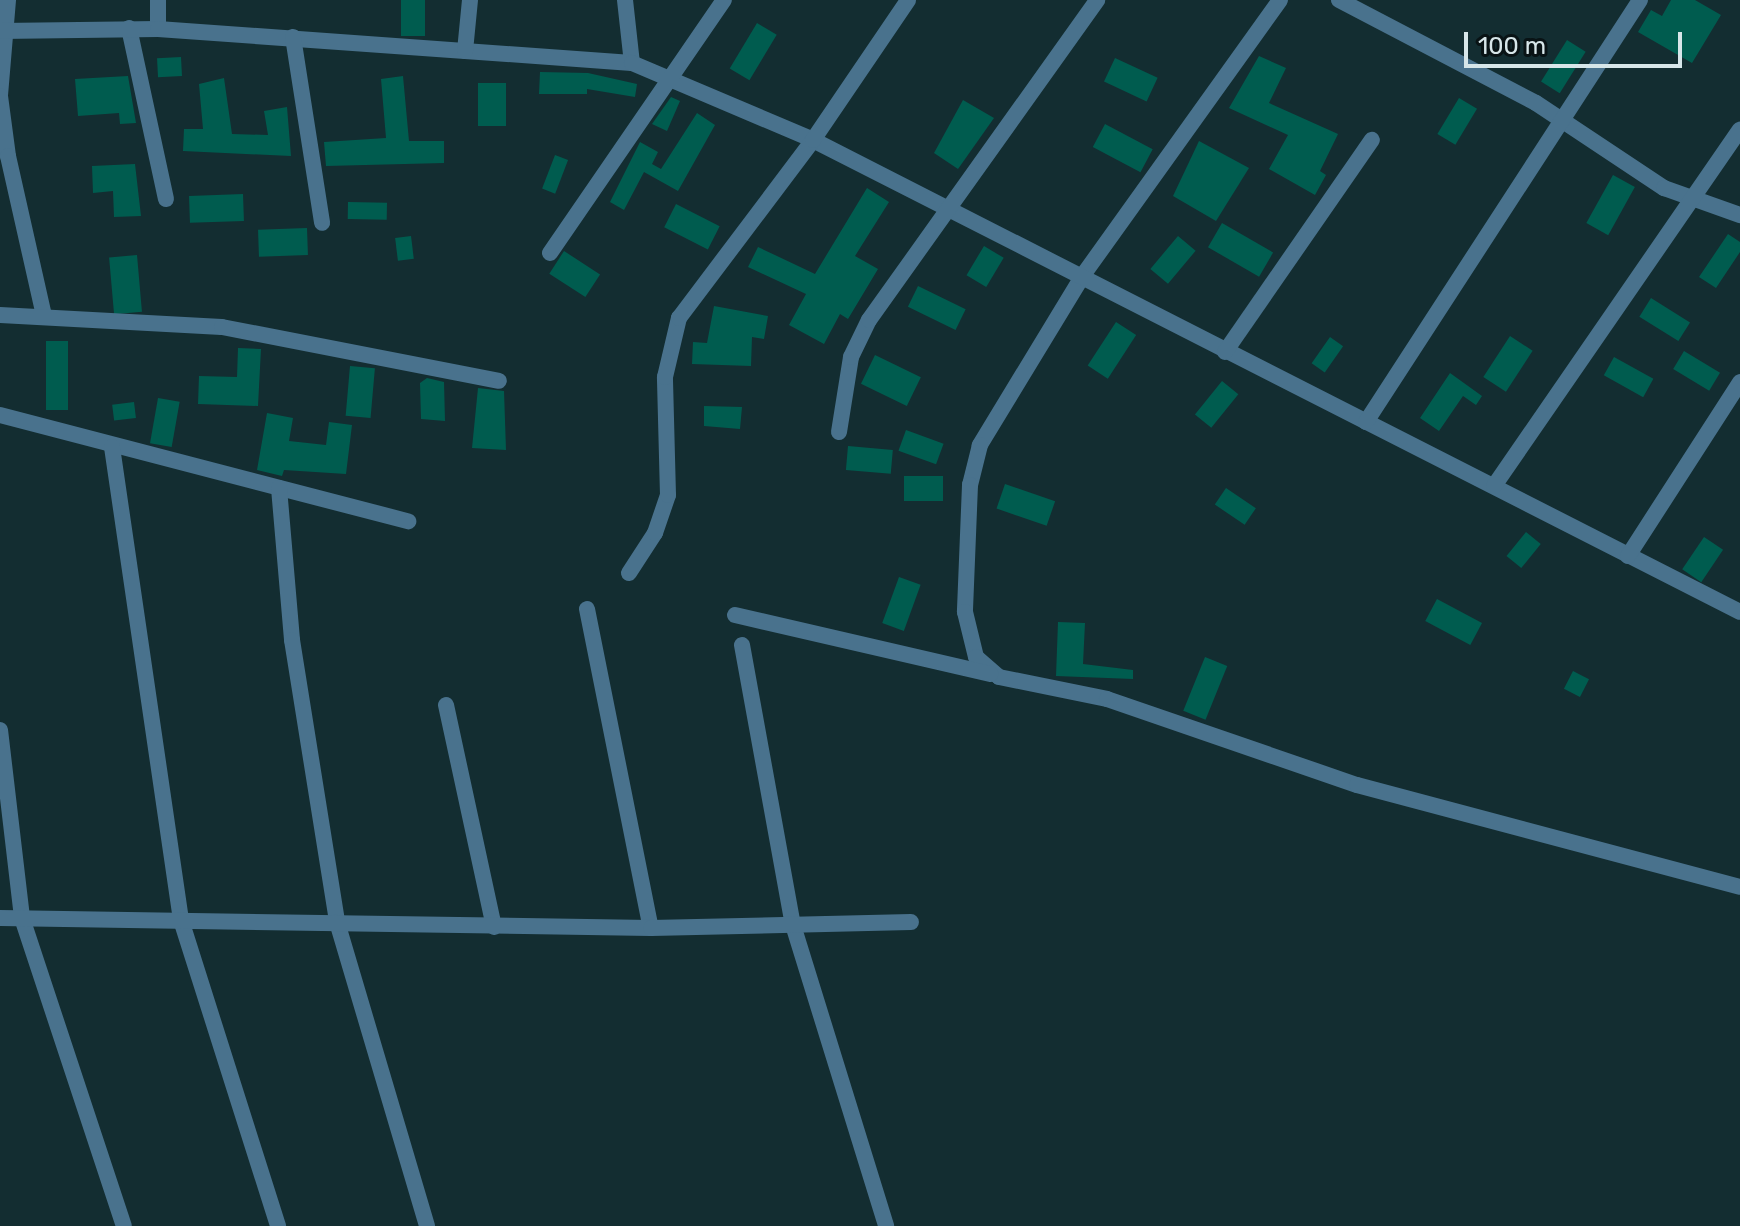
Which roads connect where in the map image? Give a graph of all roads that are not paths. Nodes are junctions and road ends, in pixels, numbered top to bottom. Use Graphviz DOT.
graph roads {
  1 [pos="8,0"];
  2 [pos="158,0"];
  3 [pos="470,0"];
  4 [pos="625,0"];
  5 [pos="724,0"];
  6 [pos="908,0"];
  7 [pos="1097,0"];
  8 [pos="1280,0"];
  9 [pos="1339,0"];
  10 [pos="1640,0"];
  11 [pos="129,28"];
  12 [pos="158,29"];
  13 [pos="5,32"];
  14 [pos="293,37"];
  15 [pos="465,51"];
  16 [pos="632,63"];
  17 [pos="672,78"];
  18 [pos="1559,120"];
  19 [pos="1740,130"];
  20 [pos="813,140"];
  21 [pos="1372,140"];
  22 [pos="1693,197"];
  23 [pos="166,199"];
  24 [pos="946,207"];
  25 [pos="1740,215"];
  26 [pos="322,223"];
  27 [pos="550,253"];
  28 [pos="1082,277"];
  29 [pos="0,315"];
  30 [pos="44,316"];
  31 [pos="1225,352"];
  32 [pos="499,381"];
  33 [pos="1740,382"];
  34 [pos="0,415"];
  35 [pos="1366,422"];
  36 [pos="839,432"];
  37 [pos="112,447"];
  38 [pos="1494,486"];
  39 [pos="279,488"];
  40 [pos="408,521"];
  41 [pos="1628,556"];
  42 [pos="629,573"];
  43 [pos="587,609"];
  44 [pos="1740,612"];
  45 [pos="735,615"];
  46 [pos="742,645"];
  47 [pos="992,675"];
  48 [pos="446,705"];
  49 [pos="0,730"];
  50 [pos="1740,887"];
  51 [pos="0,918"];
  52 [pos="22,918"];
  53 [pos="181,920"];
  54 [pos="337,922"];
  55 [pos="911,922"];
  56 [pos="793,925"];
  57 [pos="494,927"];
  58 [pos="651,928"];
  59 [pos="124,1226"];
  60 [pos="278,1226"];
  61 [pos="427,1226"];
  62 [pos="886,1226"];
  1 -- 13 [label="street"];
  2 -- 12 [label="street"];
  3 -- 15 [label="street"];
  4 -- 16 [label="street"];
  5 -- 17 [label="street"];
  6 -- 20 [label="street"];
  7 -- 24 [label="street"];
  8 -- 28 [label="street"];
  9 -- 18 [label="street"];
  10 -- 18 [label="street"];
  11 -- 12 [label="street"];
  11 -- 13 [label="street"];
  11 -- 23 [label="street"];
  12 -- 14 [label="street"];
  13 -- 30 [label="street"];
  14 -- 15 [label="street"];
  14 -- 26 [label="street"];
  15 -- 16 [label="street"];
  16 -- 17 [label="street"];
  17 -- 20 [label="street"];
  17 -- 27 [label="street"];
  18 -- 22 [label="street"];
  18 -- 35 [label="street"];
  19 -- 22 [label="street"];
  20 -- 24 [label="street"];
  20 -- 42 [label="street"];
  21 -- 31 [label="street"];
  22 -- 25 [label="street"];
  22 -- 38 [label="street"];
  24 -- 28 [label="street"];
  24 -- 36 [label="street"];
  28 -- 31 [label="street"];
  28 -- 47 [label="street"];
  29 -- 30 [label="street"];
  30 -- 32 [label="street"];
  31 -- 35 [label="street"];
  33 -- 41 [label="street"];
  34 -- 37 [label="street"];
  35 -- 38 [label="street"];
  37 -- 39 [label="street"];
  37 -- 53 [label="street"];
  38 -- 41 [label="street"];
  39 -- 40 [label="street"];
  39 -- 54 [label="street"];
  41 -- 44 [label="street"];
  43 -- 58 [label="street"];
  45 -- 47 [label="street"];
  46 -- 56 [label="street"];
  47 -- 50 [label="street"];
  48 -- 57 [label="street"];
  49 -- 52 [label="street"];
  51 -- 52 [label="street"];
  52 -- 53 [label="street"];
  52 -- 59 [label="street"];
  53 -- 54 [label="street"];
  53 -- 60 [label="street"];
  54 -- 57 [label="street"];
  54 -- 61 [label="street"];
  55 -- 56 [label="street"];
  56 -- 58 [label="street"];
  56 -- 62 [label="street"];
  57 -- 58 [label="street"];
}
